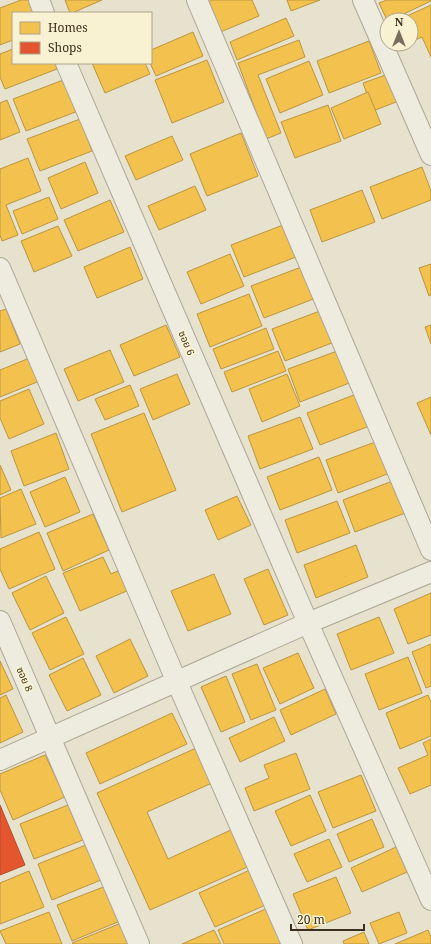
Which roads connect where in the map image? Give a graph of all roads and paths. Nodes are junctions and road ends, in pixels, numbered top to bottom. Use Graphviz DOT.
graph roads {
  1 [pos="39,0"];
  2 [pos="197,0"];
  3 [pos="363,0"];
  4 [pos="44,12"];
  5 [pos="66,64"];
  6 [pos="431,155"];
  7 [pos="0,268"];
  8 [pos="431,550"];
  9 [pos="431,572"];
  10 [pos="0,622"];
  11 [pos="308,623"];
  12 [pos="176,680"];
  13 [pos="50,737"];
  14 [pos="0,760"];
  15 [pos="431,900"];
  16 [pos="139,944"];
  17 [pos="292,944"];
  1 -- 4 [label="street"];
  2 -- 8 [label="street"];
  3 -- 6 [label="street"];
  5 -- 11 [label="street, ซอย 6"];
  7 -- 12 [label="street"];
  9 -- 11 [label="street"];
  10 -- 13 [label="street, ซอย 8"];
  11 -- 12 [label="street"];
  11 -- 15 [label="street, ซอย 6"];
  12 -- 13 [label="street"];
  12 -- 17 [label="street"];
  13 -- 14 [label="street"];
  13 -- 16 [label="street, ซอย 8"];
}
